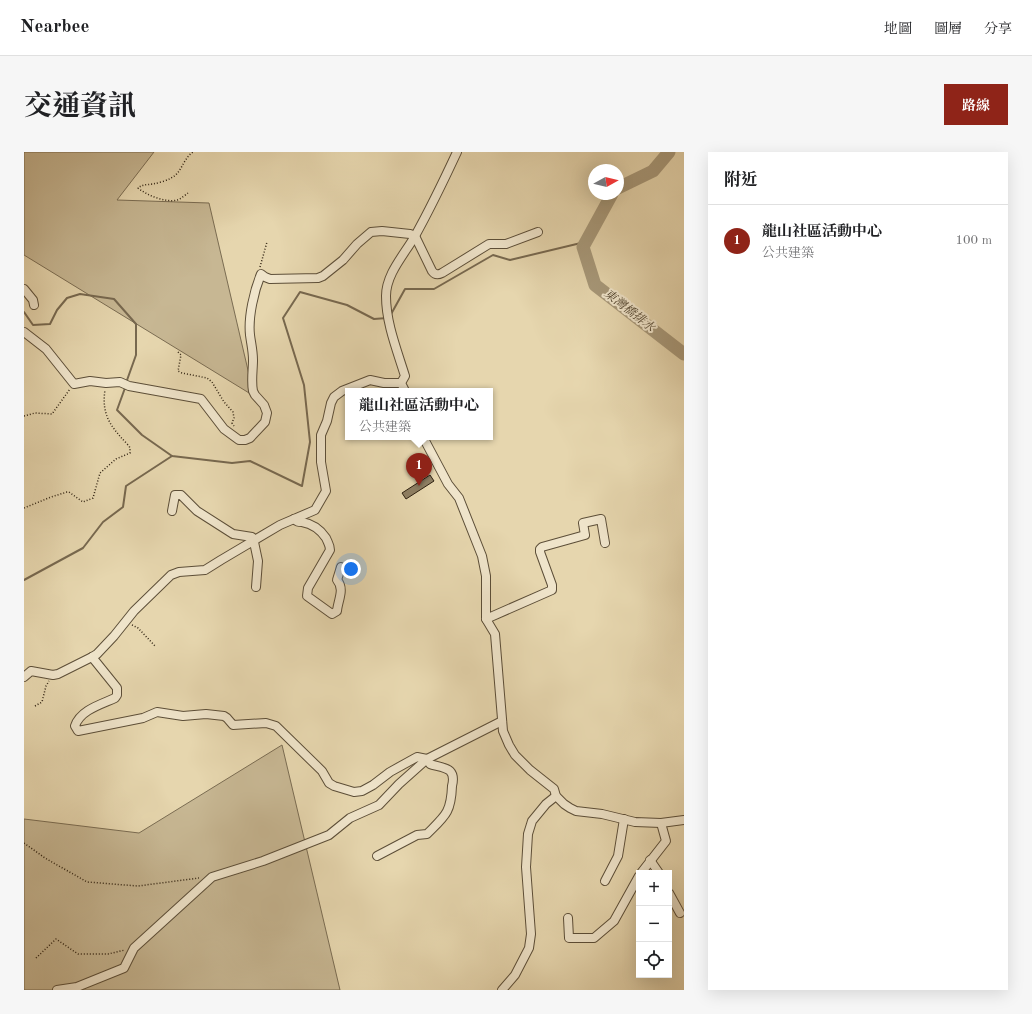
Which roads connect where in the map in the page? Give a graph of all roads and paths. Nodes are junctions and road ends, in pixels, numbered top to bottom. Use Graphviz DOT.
graph roads {
  1 [pos="193,152"];
  2 [pos="457,152"];
  3 [pos="188,193"];
  4 [pos="538,232"];
  5 [pos="415,236"];
  6 [pos="267,242"];
  7 [pos="262,274"];
  8 [pos="24,289"];
  9 [pos="34,305"];
  10 [pos="24,332"];
  11 [pos="178,352"];
  12 [pos="106,383"];
  13 [pos="74,384"];
  14 [pos="403,387"];
  15 [pos="350,388"];
  16 [pos="345,390"];
  17 [pos="24,416"];
  18 [pos="237,430"];
  19 [pos="425,440"];
  20 [pos="24,508"];
  21 [pos="172,511"];
  22 [pos="294,519"];
  23 [pos="254,540"];
  24 [pos="605,543"];
  25 [pos="341,567"];
  26 [pos="256,587"];
  27 [pos="486,619"];
  28 [pos="124,623"];
  29 [pos="156,647"];
  30 [pos="92,658"];
  31 [pos="53,675"];
  32 [pos="24,677"];
  33 [pos="35,706"];
  34 [pos="502,721"];
  35 [pos="427,759"];
  36 [pos="556,796"];
  37 [pos="624,819"];
  38 [pos="684,820"];
  39 [pos="661,823"];
  40 [pos="24,843"];
  41 [pos="377,856"];
  42 [pos="650,860"];
  43 [pos="643,870"];
  44 [pos="657,870"];
  45 [pos="212,877"];
  46 [pos="606,881"];
  47 [pos="636,881"];
  48 [pos="672,898"];
  49 [pos="680,913"];
  50 [pos="568,918"];
  51 [pos="134,948"];
  52 [pos="36,958"];
  53 [pos="57,990"];
  54 [pos="502,990"];
  1 -- 3 [label="path"];
  2 -- 5 [label="street"];
  4 -- 5 [label="street"];
  5 -- 7 [label="street"];
  5 -- 14 [label="street"];
  6 -- 7 [label="path"];
  7 -- 12 [label="street"];
  8 -- 9 [label="street"];
  10 -- 13 [label="street"];
  11 -- 18 [label="path"];
  12 -- 13 [label="street"];
  12 -- 20 [label="path"];
  13 -- 17 [label="path"];
  14 -- 15 [label="street"];
  16 -- 22 [label="street"];
  19 -- 27 [label="street"];
  21 -- 23 [label="street"];
  22 -- 23 [label="street"];
  22 -- 25 [label="street"];
  23 -- 26 [label="street"];
  23 -- 28 [label="street"];
  24 -- 27 [label="street"];
  27 -- 34 [label="street"];
  28 -- 29 [label="path"];
  28 -- 30 [label="street"];
  30 -- 31 [label="street"];
  30 -- 35 [label="street"];
  31 -- 32 [label="street"];
  31 -- 33 [label="path"];
  34 -- 35 [label="street"];
  34 -- 36 [label="street"];
  35 -- 41 [label="street"];
  35 -- 45 [label="street"];
  36 -- 37 [label="street"];
  36 -- 54 [label="street"];
  37 -- 39 [label="street"];
  37 -- 46 [label="street"];
  38 -- 39 [label="street"];
  39 -- 42 [label="street"];
  40 -- 45 [label="path"];
  42 -- 43 [label="street"];
  42 -- 44 [label="street"];
  45 -- 51 [label="street"];
  47 -- 50 [label="street"];
  48 -- 49 [label="street"];
  51 -- 52 [label="path"];
  51 -- 53 [label="street"];
}
